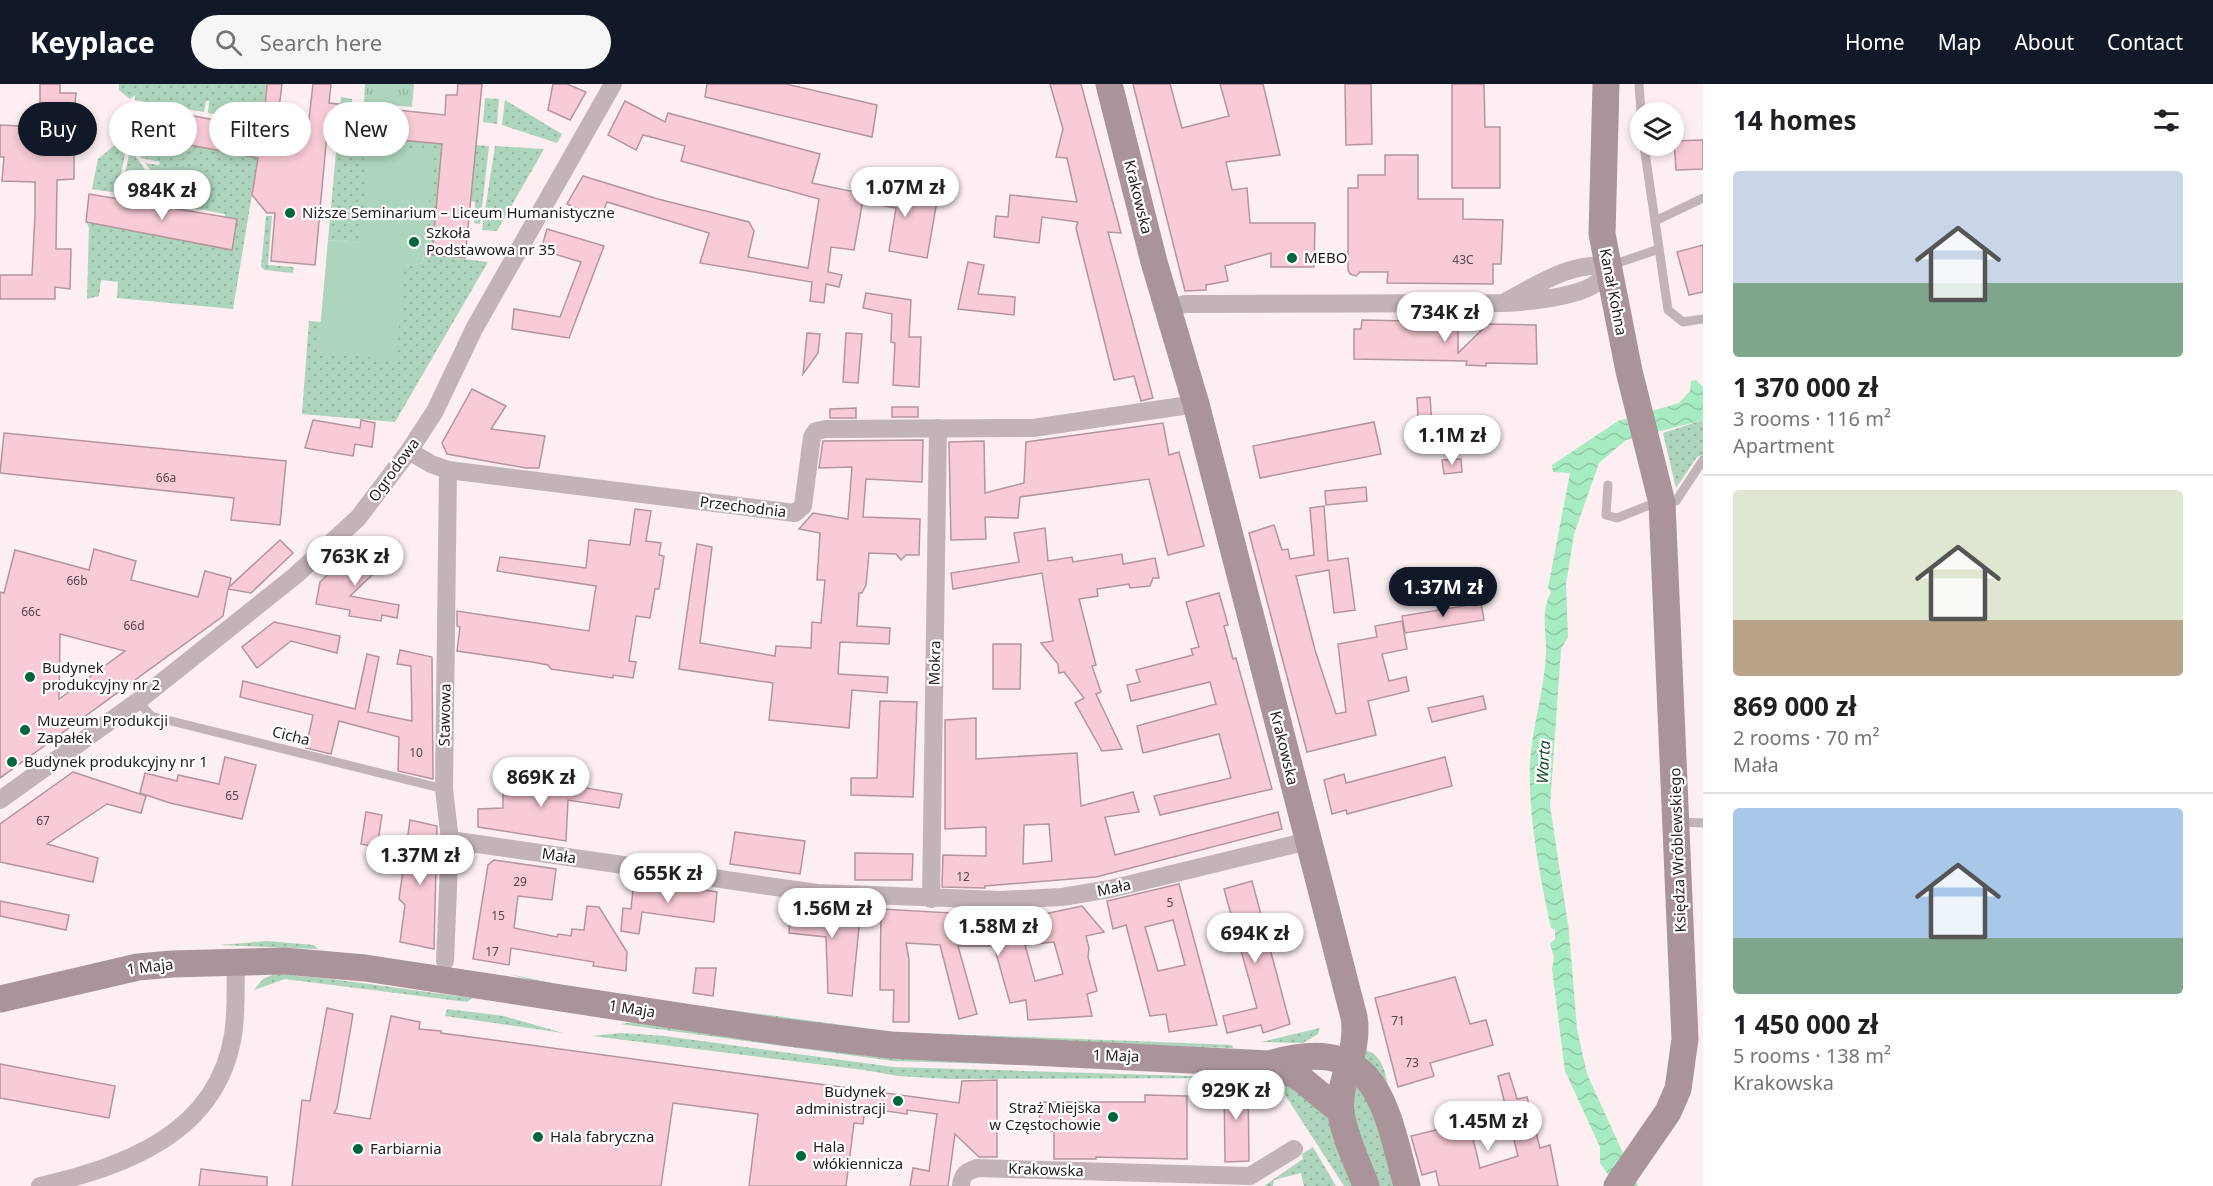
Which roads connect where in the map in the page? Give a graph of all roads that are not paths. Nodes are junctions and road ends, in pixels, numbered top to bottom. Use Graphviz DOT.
graph roads {
  1 [pos="613,84"];
  2 [pos="1109,84"];
  3 [pos="1606,84"];
  4 [pos="1639,84"];
  5 [pos="1640,102"];
  6 [pos="1645,156"];
  7 [pos="1703,198"];
  8 [pos="1655,221"];
  9 [pos="1659,249"];
  10 [pos="1607,266"];
  11 [pos="1167,309"];
  12 [pos="1703,319"];
  13 [pos="1196,404"];
  14 [pos="938,428"];
  15 [pos="409,451"];
  16 [pos="1703,460"];
  17 [pos="448,470"];
  18 [pos="1608,485"];
  19 [pos="1661,500"];
  20 [pos="138,701"];
  21 [pos="444,789"];
  22 [pos="0,800"];
  23 [pos="1690,822"];
  24 [pos="450,840"];
  25 [pos="1308,841"];
  26 [pos="931,899"];
  27 [pos="236,961"];
  28 [pos="445,961"];
  29 [pos="0,999"];
  30 [pos="1350,1063"];
  31 [pos="1269,1064"];
  32 [pos="1341,1112"];
  33 [pos="1294,1149"];
  34 [pos="1250,1181"];
  35 [pos="40,1186"];
  36 [pos="961,1186"];
  37 [pos="1366,1186"];
  38 [pos="1407,1186"];
  39 [pos="1617,1186"];
  1 -- 15 [label="street, Ogrodowa"];
  2 -- 11 [label="street, Krakowska"];
  3 -- 10 [label="street, Kanał Kohna"];
  4 -- 5 [label="lane"];
  6 -- 8 [label="lane"];
  7 -- 8 [label="lane"];
  8 -- 9 [label="lane"];
  9 -- 10 [label="lane"];
  9 -- 12 [label="lane"];
  10 -- 11 [label="street"];
  10 -- 19 [label="street, Kanał Kohna"];
  11 -- 13 [label="street, Krakowska"];
  13 -- 14 [label="street, Przechodnia"];
  13 -- 25 [label="street, Krakowska"];
  14 -- 17 [label="street, Przechodnia"];
  14 -- 26 [label="street, Mokra"];
  15 -- 17 [label="street, Przechodnia"];
  15 -- 20 [label="street, Ogrodowa"];
  16 -- 19 [label="lane"];
  17 -- 21 [label="street, Stawowa"];
  18 -- 19 [label="lane"];
  19 -- 23 [label="street, Księdza Wróblewskiego"];
  20 -- 21 [label="lane, Cicha"];
  20 -- 22 [label="street, Ogrodowa"];
  21 -- 24 [label="street, Stawowa"];
  23 -- 39 [label="street, Księdza Wróblewskiego"];
  24 -- 26 [label="street, Mała"];
  24 -- 28 [label="street, Stawowa"];
  25 -- 26 [label="street, Mała"];
  25 -- 30 [label="street, Krakowska"];
  27 -- 29 [label="street, 1 Maja"];
  27 -- 31 [label="street, 1 Maja"];
  27 -- 35 [label="street"];
  30 -- 31 [label="street, 1 Maja"];
  30 -- 32 [label="street, Krakowska"];
  30 -- 38 [label="street"];
  31 -- 32 [label="street, 1 Maja"];
  32 -- 37 [label="street, Krakowska"];
  33 -- 34 [label="street, Krakowska"];
  34 -- 36 [label="street, Krakowska"];
}
